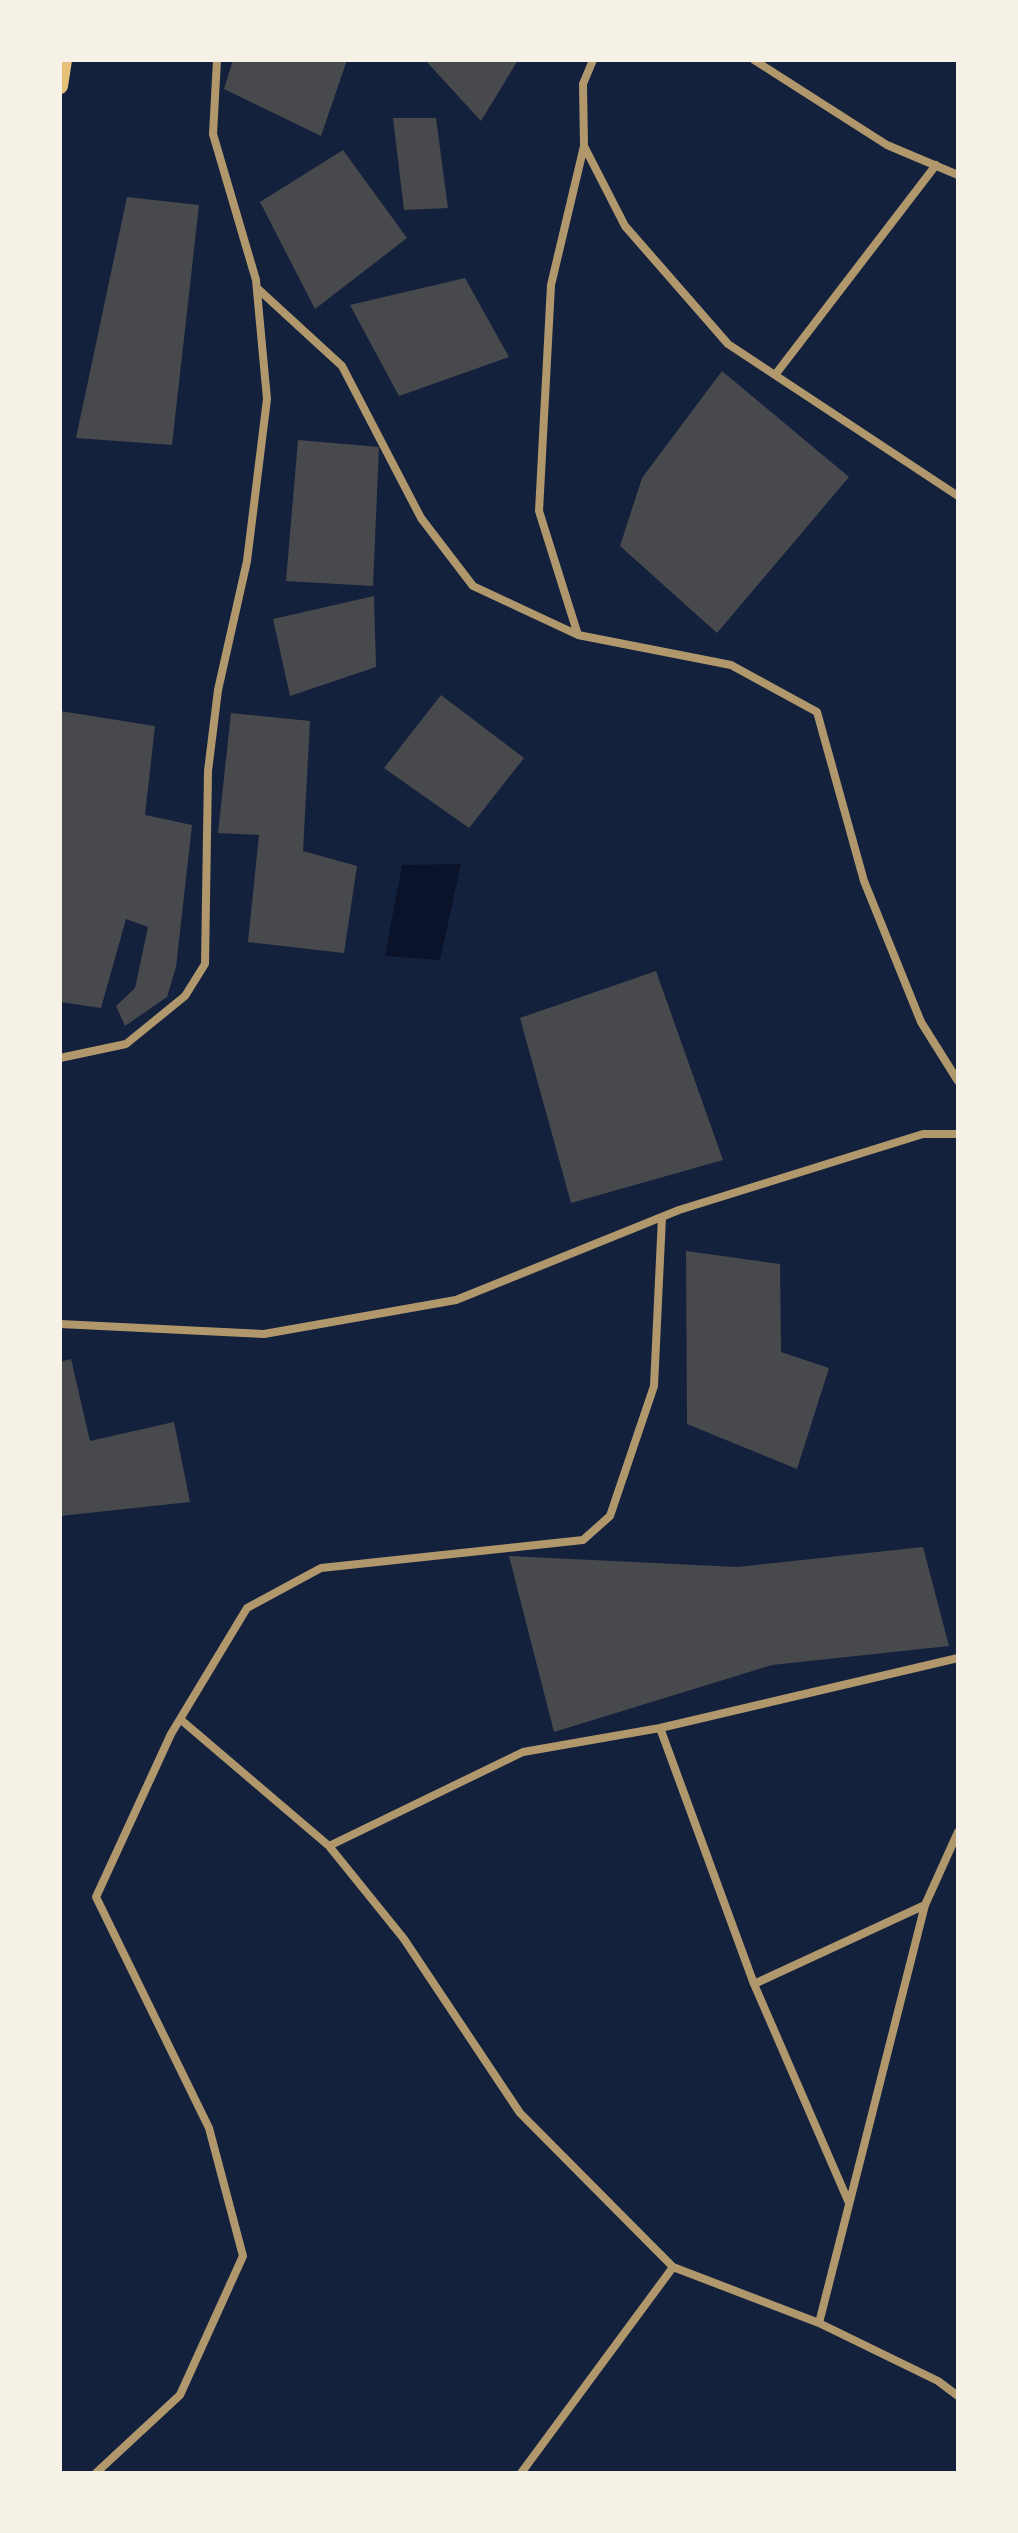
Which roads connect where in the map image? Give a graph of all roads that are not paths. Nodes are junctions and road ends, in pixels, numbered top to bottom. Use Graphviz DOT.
graph roads {
  1 [pos="64,60"];
  2 [pos="217,60"];
  3 [pos="593,60"];
  4 [pos="754,60"];
  5 [pos="60,86"];
  6 [pos="584,146"];
  7 [pos="936,165"];
  8 [pos="958,175"];
  9 [pos="256,287"];
  10 [pos="775,375"];
  11 [pos="958,496"];
  12 [pos="578,635"];
  13 [pos="60,1058"];
  14 [pos="958,1081"];
  15 [pos="958,1134"];
  16 [pos="662,1217"];
  17 [pos="60,1324"];
  18 [pos="958,1658"];
  19 [pos="180,1719"];
  20 [pos="660,1728"];
  21 [pos="958,1832"];
  22 [pos="329,1846"];
  23 [pos="925,1905"];
  24 [pos="754,1984"];
  25 [pos="849,2203"];
  26 [pos="673,2267"];
  27 [pos="819,2323"];
  28 [pos="958,2396"];
  29 [pos="96,2473"];
  30 [pos="521,2473"];
  1 -- 5 [label="main road"];
  2 -- 9 [label="street"];
  3 -- 6 [label="street"];
  4 -- 7 [label="street"];
  6 -- 10 [label="street"];
  6 -- 12 [label="street"];
  7 -- 8 [label="street"];
  7 -- 10 [label="street"];
  9 -- 12 [label="street"];
  9 -- 13 [label="street"];
  10 -- 11 [label="street"];
  12 -- 14 [label="street"];
  15 -- 16 [label="street"];
  16 -- 17 [label="street"];
  16 -- 19 [label="street"];
  18 -- 20 [label="street"];
  19 -- 22 [label="street"];
  19 -- 29 [label="street"];
  20 -- 22 [label="street"];
  20 -- 24 [label="street"];
  21 -- 23 [label="street"];
  22 -- 26 [label="street"];
  23 -- 24 [label="street"];
  23 -- 25 [label="street"];
  24 -- 25 [label="street"];
  25 -- 27 [label="street"];
  26 -- 27 [label="street"];
  26 -- 30 [label="street"];
  27 -- 28 [label="street"];
}
